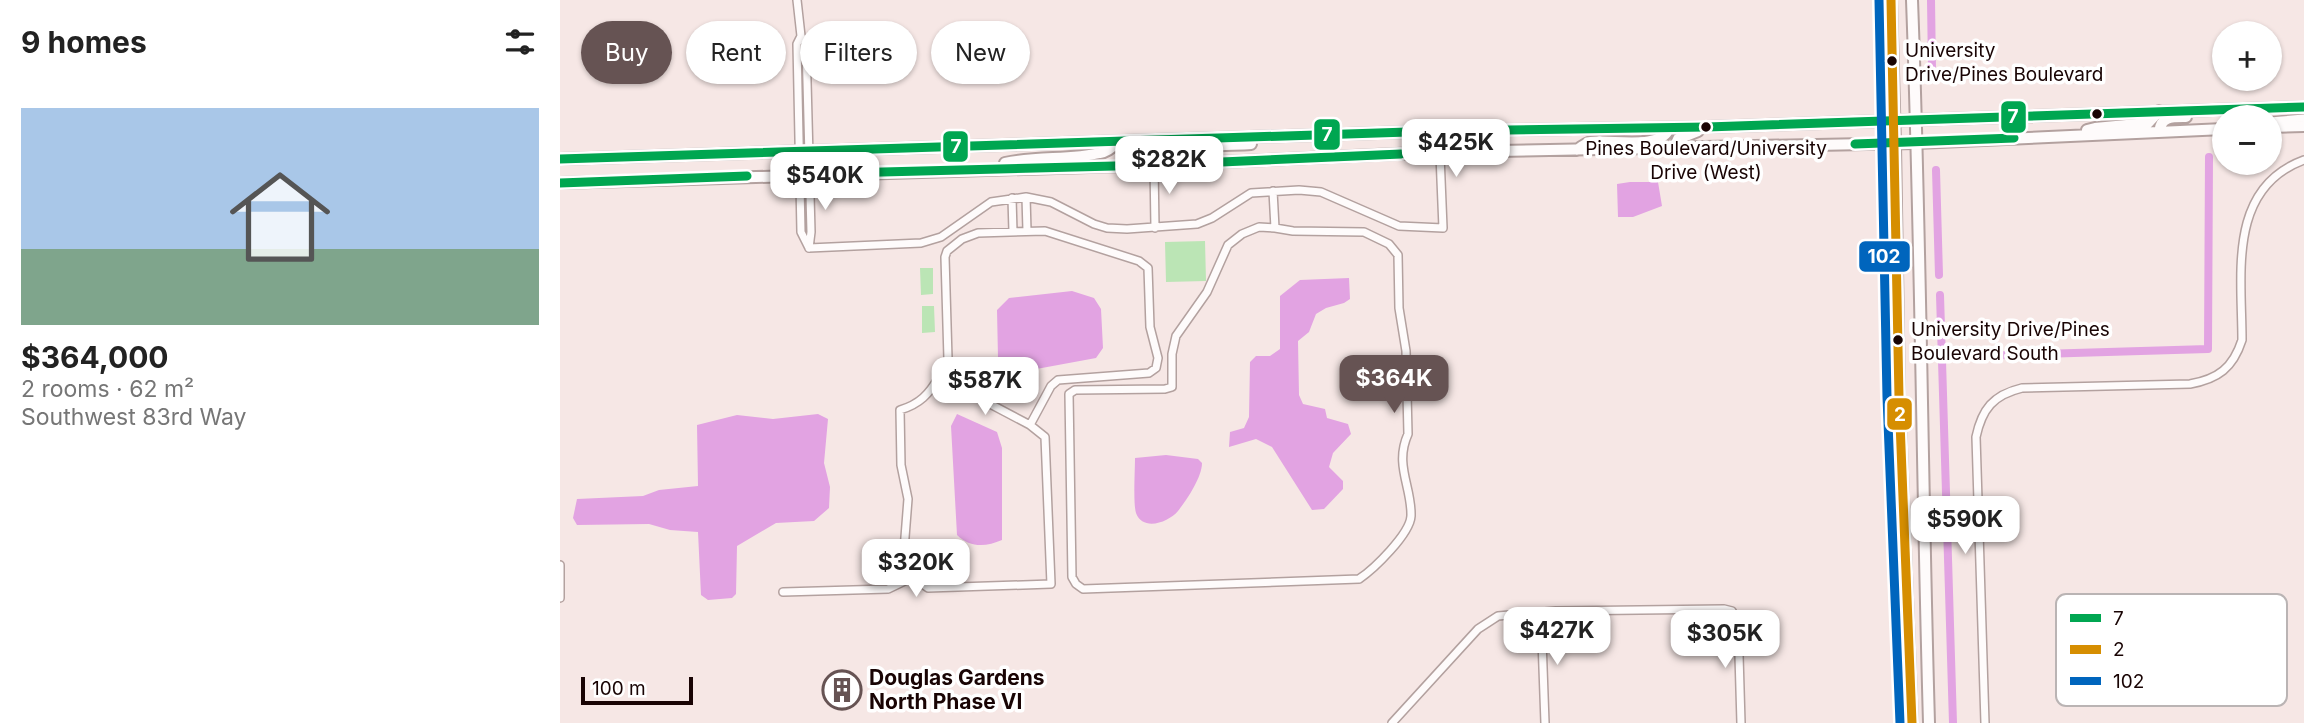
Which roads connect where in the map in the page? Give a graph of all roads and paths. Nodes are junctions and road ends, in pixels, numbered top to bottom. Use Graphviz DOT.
graph roads {
  1 [pos="797,0"];
  2 [pos="1891,0"];
  3 [pos="1912,0"];
  4 [pos="2282,107"];
  5 [pos="2304,107"];
  6 [pos="2212,109"];
  7 [pos="2159,110"];
  8 [pos="2212,115"];
  9 [pos="2304,118"];
  10 [pos="1916,120"];
  11 [pos="2282,120"];
  12 [pos="1895,121"];
  13 [pos="2304,126"];
  14 [pos="1707,127"];
  15 [pos="2282,127"];
  16 [pos="1669,128"];
  17 [pos="2212,130"];
  18 [pos="1439,131"];
  19 [pos="2159,132"];
  20 [pos="1278,136"];
  21 [pos="2072,136"];
  22 [pos="1118,142"];
  23 [pos="1895,143"];
  24 [pos="1917,143"];
  25 [pos="1674,149"];
  26 [pos="1577,150"];
  27 [pos="1441,152"];
  28 [pos="804,153"];
  29 [pos="561,160"];
  30 [pos="2304,160"];
  31 [pos="1154,165"];
  32 [pos="993,169"];
  33 [pos="804,174"];
  34 [pos="560,183"];
  35 [pos="1273,191"];
  36 [pos="1026,197"];
  37 [pos="1012,198"];
  38 [pos="1155,228"];
  39 [pos="1275,228"];
  40 [pos="1027,231"];
  41 [pos="1013,232"];
  42 [pos="809,248"];
  43 [pos="939,377"];
  44 [pos="1030,425"];
  45 [pos="560,565"];
  46 [pos="913,577"];
  47 [pos="783,592"];
  48 [pos="560,598"];
  49 [pos="1541,612"];
  50 [pos="1392,723"];
  51 [pos="1545,723"];
  52 [pos="1741,723"];
  53 [pos="1912,723"];
  54 [pos="1929,723"];
  55 [pos="1985,723"];
  1 -- 28 [label="street"];
  2 -- 12 [label="main road"];
  3 -- 10 [label="main road"];
  4 -- 5 [label="main road"];
  6 -- 7 [label="main road"];
  7 -- 10 [label="main road"];
  7 -- 21 [label="main road"];
  8 -- 19 [label="main road"];
  9 -- 11 [label="street"];
  10 -- 12 [label="main road"];
  10 -- 24 [label="main road"];
  12 -- 14 [label="main road"];
  12 -- 23 [label="main road"];
  13 -- 15 [label="main road"];
  14 -- 16 [label="main road"];
  14 -- 25 [label="main road"];
  16 -- 18 [label="main road"];
  16 -- 26 [label="main road"];
  17 -- 19 [label="main road"];
  18 -- 20 [label="main road"];
  18 -- 27 [label="street"];
  19 -- 21 [label="main road"];
  20 -- 22 [label="main road"];
  20 -- 31 [label="main road"];
  21 -- 24 [label="main road"];
  22 -- 28 [label="main road"];
  22 -- 32 [label="main road"];
  23 -- 24 [label="main road"];
  23 -- 25 [label="main road"];
  23 -- 53 [label="main road"];
  24 -- 54 [label="main road"];
  25 -- 26 [label="main road"];
  26 -- 27 [label="main road"];
  27 -- 31 [label="main road"];
  27 -- 35 [label="street"];
  28 -- 29 [label="main road"];
  28 -- 33 [label="street"];
  30 -- 55 [label="street"];
  31 -- 32 [label="main road"];
  31 -- 38 [label="street"];
  32 -- 33 [label="main road"];
  33 -- 34 [label="main road"];
  33 -- 42 [label="street"];
  33 -- 42 [label="street"];
  35 -- 38 [label="street"];
  35 -- 39 [label="street"];
  36 -- 37 [label="street"];
  36 -- 38 [label="street"];
  36 -- 40 [label="street"];
  37 -- 41 [label="street"];
  37 -- 42 [label="street"];
  39 -- 39 [label="street"];
  40 -- 41 [label="street"];
  40 -- 44 [label="street"];
  41 -- 43 [label="street"];
  43 -- 44 [label="street"];
  43 -- 46 [label="street"];
  44 -- 46 [label="street"];
  45 -- 48 [label="street"];
  46 -- 47 [label="street"];
  49 -- 50 [label="street"];
  49 -- 51 [label="street"];
  49 -- 52 [label="street"];
}
